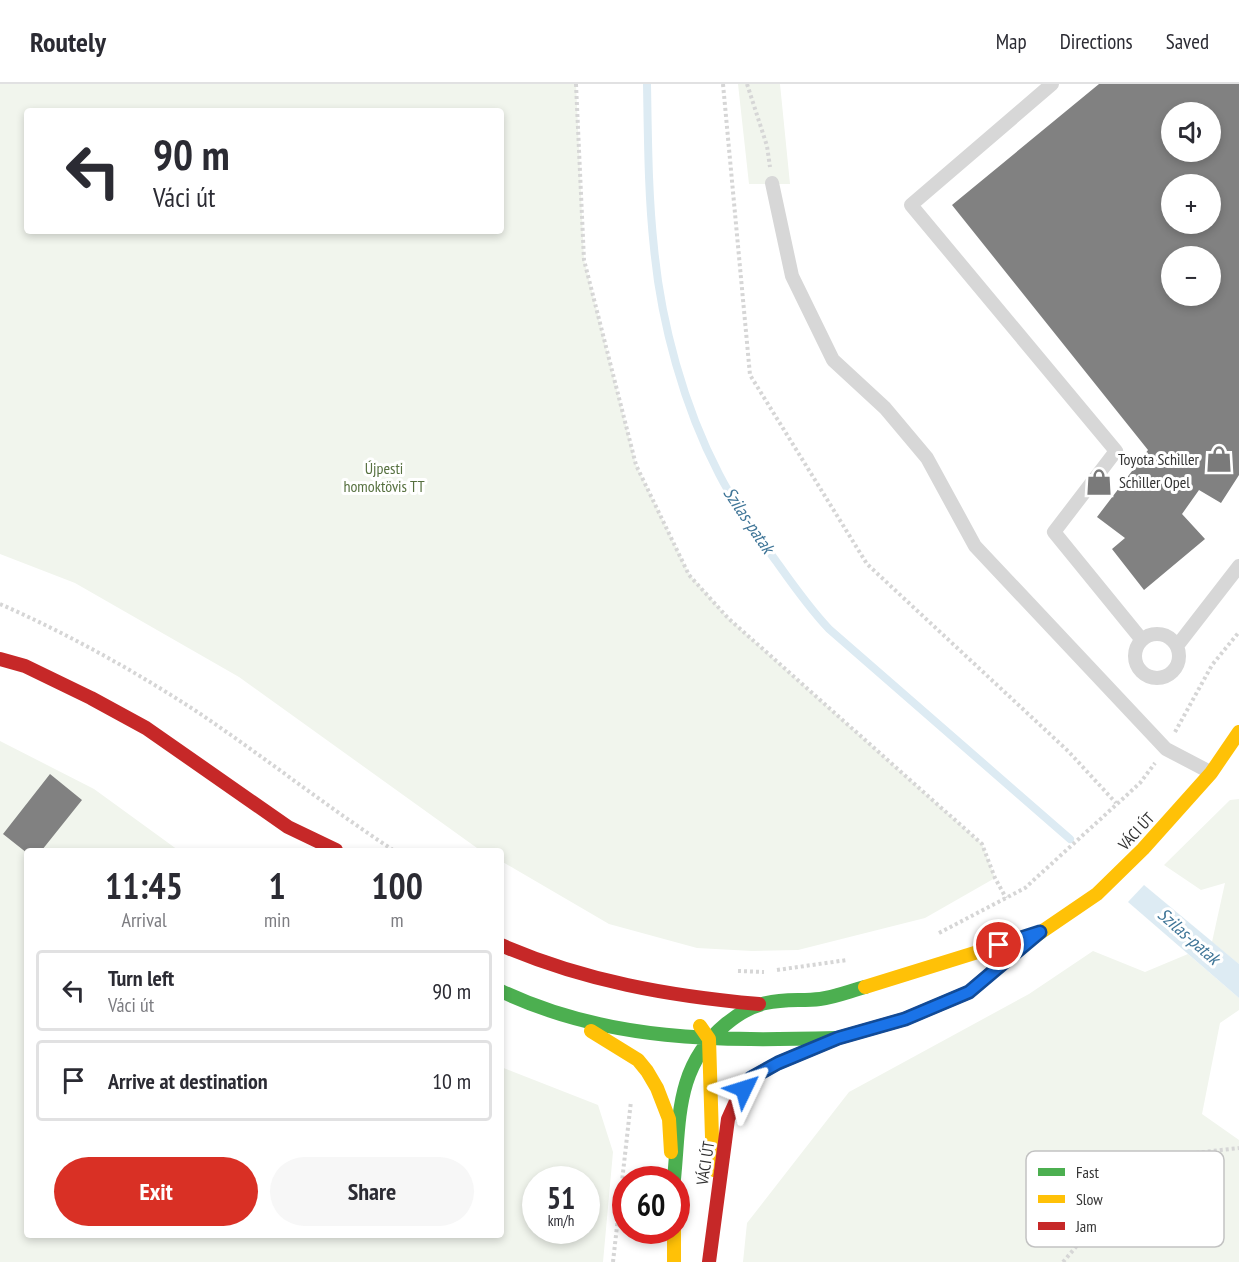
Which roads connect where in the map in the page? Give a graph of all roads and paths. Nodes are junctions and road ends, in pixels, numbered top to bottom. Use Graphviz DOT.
graph roads {
  1 [pos="576,84"];
  2 [pos="723,84"];
  3 [pos="747,84"];
  4 [pos="1052,84"];
  5 [pos="772,183"];
  6 [pos="1239,566"];
  7 [pos="0,604"];
  8 [pos="1239,632"];
  9 [pos="1142,640"];
  10 [pos="1177,646"];
  11 [pos="0,659"];
  12 [pos="1239,732"];
  13 [pos="1166,749"];
  14 [pos="1211,773"];
  15 [pos="1116,803"];
  16 [pos="288,827"];
  17 [pos="309,848"];
  18 [pos="332,848"];
  19 [pos="390,848"];
  20 [pos="1006,898"];
  21 [pos="1040,932"];
  22 [pos="932,936"];
  23 [pos="504,946"];
  24 [pos="855,959"];
  25 [pos="730,970"];
  26 [pos="504,992"];
  27 [pos="670,994"];
  28 [pos="759,1004"];
  29 [pos="572,1019"];
  30 [pos="838,1038"];
  31 [pos="709,1039"];
  32 [pos="1239,1148"];
  33 [pos="1212,1151"];
  34 [pos="673,1166"];
  35 [pos="676,1166"];
  36 [pos="716,1198"];
  37 [pos="674,1244"];
  38 [pos="1075,1247"];
  39 [pos="674,1262"];
  40 [pos="709,1262"];
  41 [pos="1063,1262"];
  1 -- 20 [label="path"];
  2 -- 15 [label="path"];
  3 -- 5 [label="path"];
  4 -- 9 [label="lane"];
  5 -- 13 [label="lane"];
  6 -- 10 [label="lane"];
  7 -- 19 [label="path"];
  8 -- 13 [label="path"];
  9 -- 10 [label="lane"];
  9 -- 10 [label="lane"];
  11 -- 16 [label="main road"];
  12 -- 14 [label="main road, VÁCI ÚT"];
  13 -- 14 [label="lane"];
  13 -- 15 [label="path"];
  14 -- 21 [label="main road, VÁCI ÚT"];
  15 -- 20 [label="path"];
  16 -- 17 [label="main road"];
  16 -- 18 [label="main road"];
  20 -- 22 [label="path"];
  21 -- 28 [label="main road, VÁCI ÚT"];
  21 -- 30 [label="main road, VÁCI ÚT"];
  23 -- 27 [label="main road"];
  24 -- 25 [label="path"];
  26 -- 29 [label="main road"];
  27 -- 28 [label="main road"];
  27 -- 31 [label="main road"];
  28 -- 31 [label="main road, VÁCI ÚT"];
  29 -- 31 [label="main road"];
  29 -- 34 [label="main road"];
  30 -- 31 [label="main road"];
  30 -- 36 [label="main road, VÁCI ÚT"];
  31 -- 35 [label="main road, VÁCI ÚT"];
  31 -- 36 [label="main road"];
  32 -- 33 [label="path"];
  36 -- 40 [label="main road, VÁCI ÚT"];
  37 -- 39 [label="main road"];
  38 -- 41 [label="path"];
}
